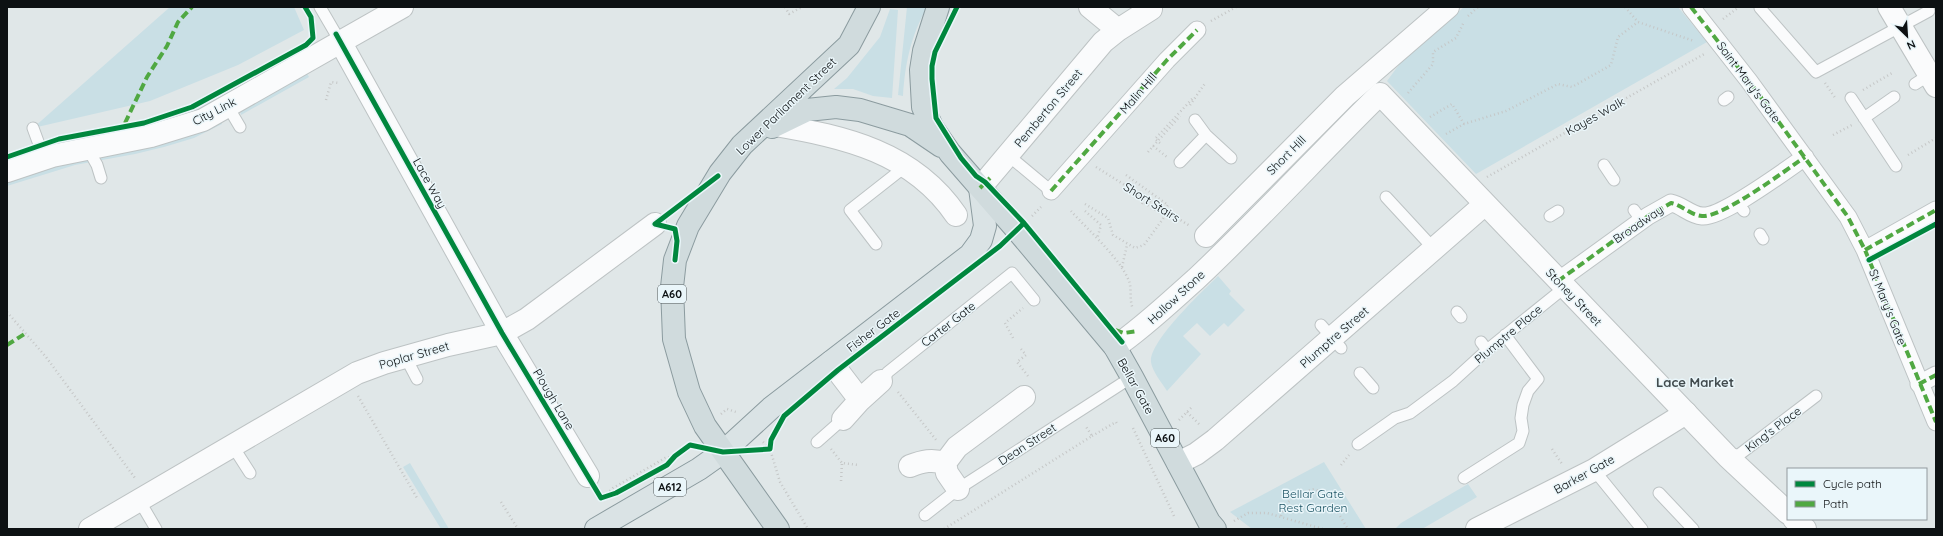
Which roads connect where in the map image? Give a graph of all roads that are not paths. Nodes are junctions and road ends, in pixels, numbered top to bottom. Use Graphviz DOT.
graph roads {
  1 [pos="320,7"];
  2 [pos="402,7"];
  3 [pos="869,7"];
  4 [pos="938,7"];
  5 [pos="1090,7"];
  6 [pos="1448,7"];
  7 [pos="1691,7"];
  8 [pos="1889,7"];
  9 [pos="1760,8"];
  10 [pos="1151,9"];
  11 [pos="1929,11"];
  12 [pos="1901,27"];
  13 [pos="1118,30"];
  14 [pos="1197,30"];
  15 [pos="341,43"];
  16 [pos="1368,75"];
  17 [pos="1927,82"];
  18 [pos="1380,94"];
  19 [pos="1851,98"];
  20 [pos="1894,98"];
  21 [pos="227,105"];
  22 [pos="1864,118"];
  23 [pos="1195,120"];
  24 [pos="775,125"];
  25 [pos="240,127"];
  26 [pos="33,128"];
  27 [pos="1206,135"];
  28 [pos="742,145"];
  29 [pos="88,149"];
  30 [pos="950,153"];
  31 [pos="1009,156"];
  32 [pos="44,158"];
  33 [pos="1231,158"];
  34 [pos="1805,158"];
  35 [pos="1180,162"];
  36 [pos="1604,165"];
  37 [pos="1896,165"];
  38 [pos="906,166"];
  39 [pos="7,171"];
  40 [pos="101,178"];
  41 [pos="1614,180"];
  42 [pos="980,188"];
  43 [pos="1050,191"];
  44 [pos="1386,197"];
  45 [pos="1484,204"];
  46 [pos="1936,210"];
  47 [pos="956,215"];
  48 [pos="655,224"];
  49 [pos="1206,236"];
  50 [pos="876,244"];
  51 [pos="1434,248"];
  52 [pos="1865,250"];
  53 [pos="1561,284"];
  54 [pos="1034,300"];
  55 [pos="502,333"];
  56 [pos="1505,335"];
  57 [pos="1115,347"];
  58 [pos="406,358"];
  59 [pos="832,362"];
  60 [pos="1360,373"];
  61 [pos="1936,375"];
  62 [pos="1132,377"];
  63 [pos="417,379"];
  64 [pos="1920,384"];
  65 [pos="889,386"];
  66 [pos="1373,388"];
  67 [pos="1816,396"];
  68 [pos="1024,397"];
  69 [pos="860,400"];
  70 [pos="1686,413"];
  71 [pos="843,419"];
  72 [pos="1936,422"];
  73 [pos="817,442"];
  74 [pos="1358,444"];
  75 [pos="232,445"];
  76 [pos="723,452"];
  77 [pos="1728,457"];
  78 [pos="947,460"];
  79 [pos="1178,463"];
  80 [pos="910,466"];
  81 [pos="1594,470"];
  82 [pos="250,473"];
  83 [pos="588,476"];
  84 [pos="1464,478"];
  85 [pos="958,489"];
  86 [pos="1659,493"];
  87 [pos="142,498"];
  88 [pos="1787,512"];
  89 [pos="925,515"];
  90 [pos="1795,520"];
  91 [pos="90,529"];
  92 [pos="156,529"];
  93 [pos="596,529"];
  94 [pos="778,529"];
  95 [pos="1215,529"];
  96 [pos="1477,529"];
  97 [pos="1642,529"];
  98 [pos="1692,529"];
  99 [pos="1805,529"];
  1 -- 15 [label="lane"];
  2 -- 15 [label="street, City Link"];
  3 -- 28 [label="highway, Lower Parliament Street / A60"];
  4 -- 30 [label="highway, A60"];
  5 -- 13 [label="street"];
  6 -- 16 [label="street, Short Hill"];
  7 -- 34 [label="street, Saint Mary's Gate"];
  8 -- 12 [label="street"];
  9 -- 12 [label="lane"];
  10 -- 13 [label="street, Pemberton Street"];
  11 -- 12 [label="lane"];
  12 -- 17 [label="street"];
  13 -- 31 [label="street, Pemberton Street"];
  14 -- 43 [label="street, Malin Hill"];
  15 -- 21 [label="street, City Link"];
  15 -- 55 [label="street, Lace Way"];
  16 -- 18 [label="street, Stoney Street"];
  16 -- 49 [label="street, Short Hill"];
  18 -- 45 [label="street, Stoney Street"];
  18 -- 57 [label="street, Hollow Stone"];
  19 -- 22 [label="lane"];
  20 -- 22 [label="lane"];
  21 -- 25 [label="lane"];
  21 -- 29 [label="street, City Link"];
  22 -- 37 [label="lane"];
  23 -- 27 [label="lane"];
  24 -- 28 [label="highway"];
  24 -- 30 [label="highway"];
  24 -- 38 [label="street"];
  26 -- 32 [label="lane"];
  27 -- 33 [label="lane"];
  27 -- 35 [label="lane"];
  28 -- 76 [label="highway, Lower Parliament Street / A60"];
  29 -- 32 [label="street, City Link"];
  29 -- 40 [label="lane"];
  30 -- 42 [label="highway, A60"];
  31 -- 42 [label="street, Pemberton Street"];
  31 -- 43 [label="lane"];
  32 -- 39 [label="street, City Link"];
  34 -- 52 [label="street, St Mary's Gate"];
  34 -- 53 [label="street, Broadway"];
  36 -- 41 [label="lane"];
  38 -- 47 [label="street"];
  38 -- 50 [label="lane"];
  42 -- 57 [label="highway, A60"];
  42 -- 59 [label="main road, Fisher Gate / A612"];
  44 -- 51 [label="lane"];
  45 -- 51 [label="street, Plumptre Street"];
  45 -- 53 [label="street, Stoney Street"];
  46 -- 52 [label="street"];
  48 -- 55 [label="street, Poplar Street"];
  51 -- 79 [label="street, Plumptre Street"];
  52 -- 64 [label="street, St Mary's Gate"];
  53 -- 56 [label="lane, Plumptre Place"];
  53 -- 70 [label="street, Stoney Street"];
  54 -- 65 [label="lane, Carter Gate"];
  55 -- 58 [label="street, Poplar Street"];
  55 -- 83 [label="street, Plough Lane"];
  56 -- 74 [label="lane, Plumptre Place"];
  56 -- 84 [label="lane"];
  57 -- 62 [label="highway, Bellar Gate / A60"];
  58 -- 63 [label="lane"];
  58 -- 75 [label="street, Poplar Street"];
  59 -- 69 [label="street"];
  59 -- 76 [label="main road, Fisher Gate / A612"];
  60 -- 66 [label="lane"];
  61 -- 64 [label="street"];
  62 -- 79 [label="highway, Bellar Gate / A60"];
  62 -- 85 [label="lane, Dean Street"];
  64 -- 72 [label="street, St Mary's Gate"];
  65 -- 69 [label="street, Carter Gate"];
  67 -- 77 [label="lane, King's Place"];
  68 -- 78 [label="street"];
  69 -- 71 [label="street, Carter Gate"];
  70 -- 77 [label="street, Stoney Street"];
  70 -- 81 [label="street, Barker Gate"];
  71 -- 73 [label="lane, Carter Gate"];
  75 -- 82 [label="lane"];
  75 -- 87 [label="street, Poplar Street"];
  76 -- 93 [label="main road, A612"];
  76 -- 94 [label="highway, Lower Parliament Street / A60"];
  77 -- 88 [label="street, Stoney Street"];
  78 -- 80 [label="street"];
  78 -- 85 [label="street"];
  79 -- 95 [label="highway, Bellar Gate / A60"];
  81 -- 96 [label="street, Barker Gate"];
  81 -- 97 [label="lane"];
  85 -- 89 [label="lane, Dean Street"];
  86 -- 98 [label="lane"];
  87 -- 91 [label="street, Poplar Street"];
  87 -- 92 [label="lane"];
  90 -- 99 [label="street"];
}
